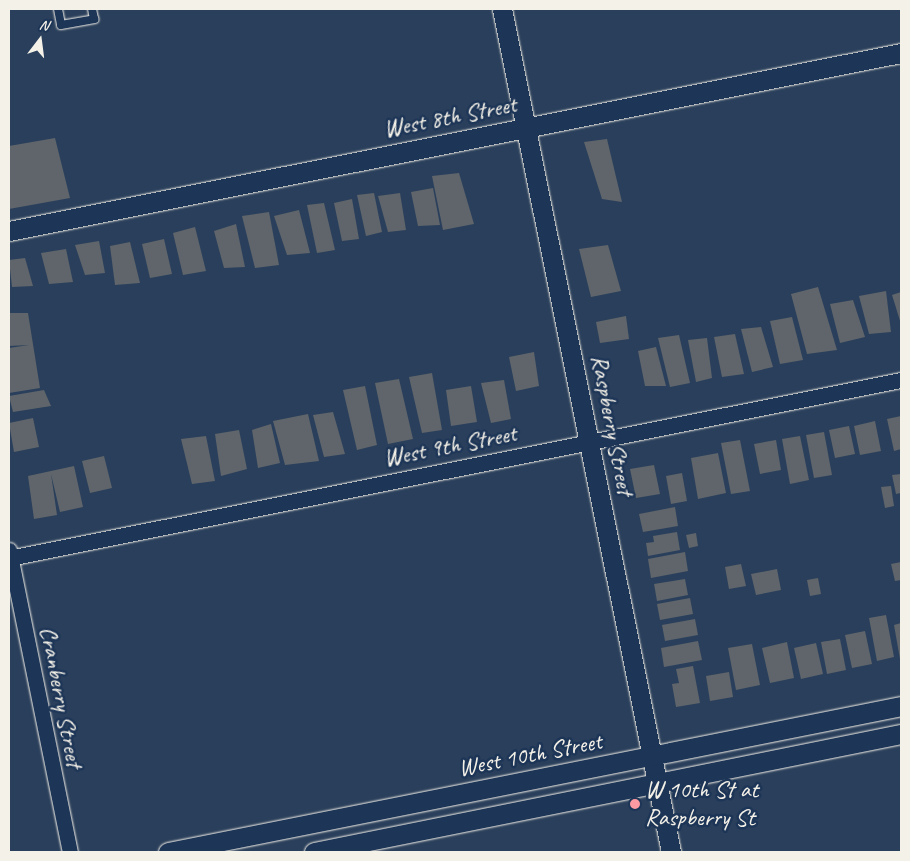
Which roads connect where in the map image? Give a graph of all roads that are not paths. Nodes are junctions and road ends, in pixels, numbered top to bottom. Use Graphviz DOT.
graph roads {
  1 [pos="58,9"];
  2 [pos="92,9"];
  3 [pos="502,9"];
  4 [pos="901,53"];
  5 [pos="525,128"];
  6 [pos="9,231"];
  7 [pos="901,380"];
  8 [pos="589,440"];
  9 [pos="9,555"];
  10 [pos="901,706"];
  11 [pos="901,734"];
  12 [pos="652,757"];
  13 [pos="657,784"];
  14 [pos="364,814"];
  15 [pos="369,841"];
  16 [pos="70,852"];
  17 [pos="168,852"];
  18 [pos="314,852"];
  19 [pos="671,852"];
  1 -- 2 [label="lane"];
  3 -- 5 [label="street, Raspberry Street"];
  4 -- 5 [label="street, West 8th Street"];
  5 -- 6 [label="street, West 8th Street"];
  5 -- 8 [label="street, Raspberry Street"];
  7 -- 8 [label="street, West 9th Street"];
  8 -- 9 [label="street, West 9th Street"];
  8 -- 12 [label="street, Raspberry Street"];
  9 -- 16 [label="street, Cranberry Street"];
  10 -- 12 [label="street, West 10th Street"];
  11 -- 13 [label="street"];
  12 -- 13 [label="street, Raspberry Street"];
  12 -- 14 [label="street, West 10th Street"];
  13 -- 15 [label="street"];
  13 -- 19 [label="street, Raspberry Street"];
  14 -- 15 [label="street"];
  14 -- 17 [label="street, West 10th Street"];
  15 -- 18 [label="street"];
}
